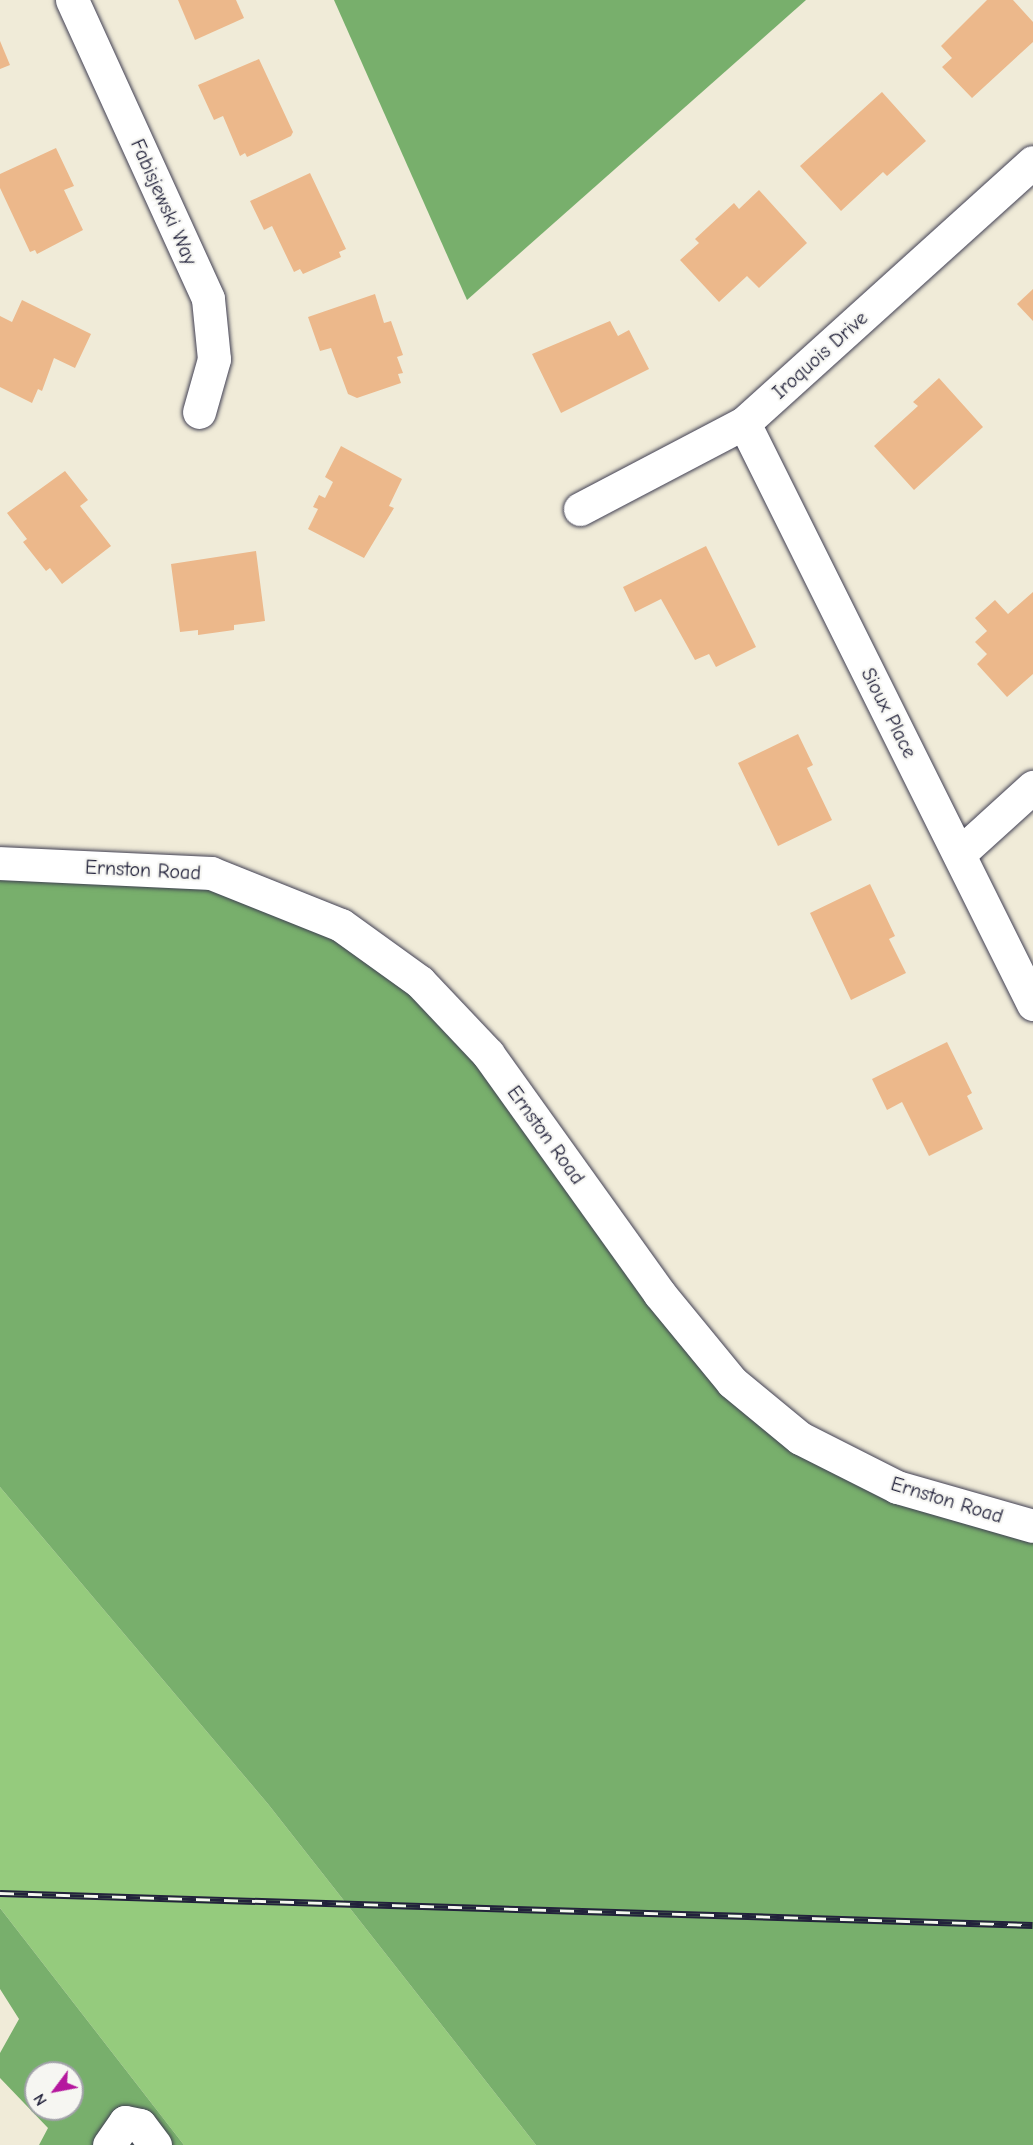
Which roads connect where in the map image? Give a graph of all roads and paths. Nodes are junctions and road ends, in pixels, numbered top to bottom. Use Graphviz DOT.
graph roads {
  1 [pos="72,0"];
  2 [pos="1033,162"];
  3 [pos="200,412"];
  4 [pos="744,423"];
  5 [pos="580,509"];
  6 [pos="1033,787"];
  7 [pos="959,854"];
  8 [pos="0,863"];
  9 [pos="1033,1004"];
  10 [pos="1033,1526"];
  11 [pos="109,2145"];
  12 [pos="155,2145"];
  1 -- 3 [label="street, Fabisjewski Way"];
  2 -- 4 [label="street, Iroquois Drive"];
  4 -- 5 [label="street, Iroquois Drive"];
  4 -- 7 [label="street, Sioux Place"];
  6 -- 7 [label="street"];
  7 -- 9 [label="street, Sioux Place"];
  8 -- 10 [label="street, Ernston Road"];
  11 -- 12 [label="street"];
}
